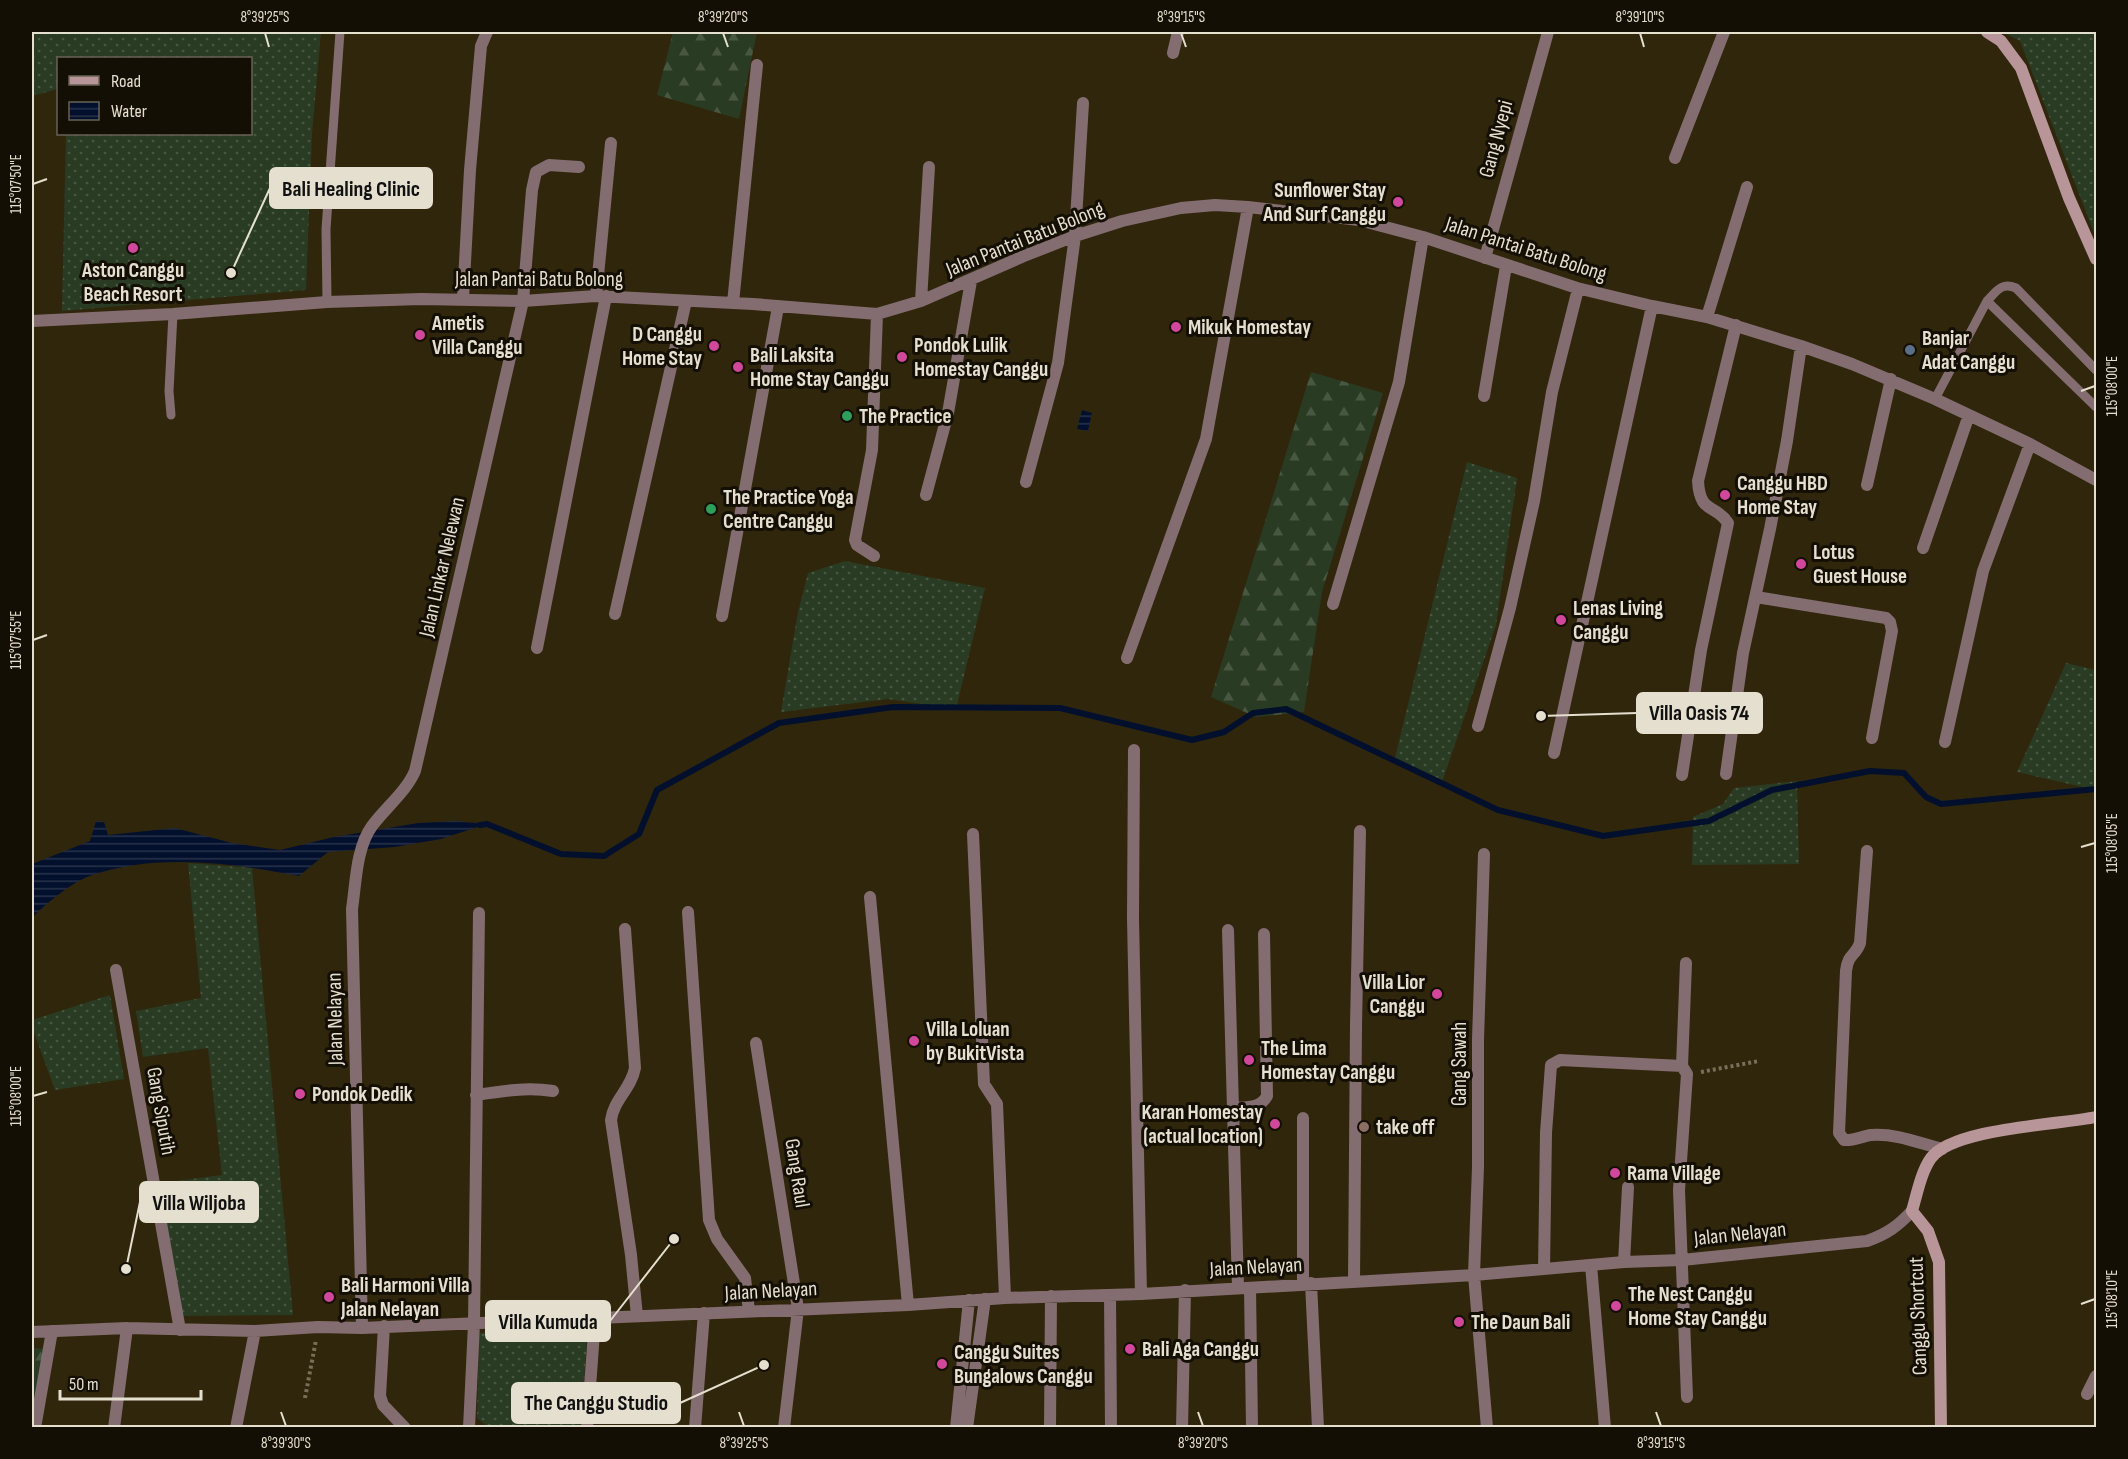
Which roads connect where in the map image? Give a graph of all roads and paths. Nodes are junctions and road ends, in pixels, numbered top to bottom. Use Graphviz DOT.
graph roads {
  1 [pos="340,32"];
  2 [pos="487,32"];
  3 [pos="1178,32"];
  4 [pos="1548,32"];
  5 [pos="1724,32"];
  6 [pos="1987,32"];
  7 [pos="1173,53"];
  8 [pos="757,65"];
  9 [pos="1083,103"];
  10 [pos="611,143"];
  11 [pos="1675,158"];
  12 [pos="579,167"];
  13 [pos="929,167"];
  14 [pos="1747,187"];
  15 [pos="1248,207"];
  16 [pos="1075,236"];
  17 [pos="1423,237"];
  18 [pos="1485,258"];
  19 [pos="2097,259"];
  20 [pos="1506,266"];
  21 [pos="971,281"];
  22 [pos="1577,288"];
  23 [pos="601,296"];
  24 [pos="463,299"];
  25 [pos="523,301"];
  26 [pos="686,301"];
  27 [pos="1987,301"];
  28 [pos="327,302"];
  29 [pos="921,302"];
  30 [pos="733,303"];
  31 [pos="1652,306"];
  32 [pos="778,307"];
  33 [pos="173,314"];
  34 [pos="877,314"];
  35 [pos="1707,317"];
  36 [pos="32,321"];
  37 [pos="1736,325"];
  38 [pos="1801,346"];
  39 [pos="2097,370"];
  40 [pos="1891,379"];
  41 [pos="1484,396"];
  42 [pos="1935,399"];
  43 [pos="2097,407"];
  44 [pos="171,415"];
  45 [pos="1969,415"];
  46 [pos="2030,444"];
  47 [pos="2097,480"];
  48 [pos="1026,482"];
  49 [pos="1867,485"];
  50 [pos="926,495"];
  51 [pos="1923,548"];
  52 [pos="874,556"];
  53 [pos="1756,597"];
  54 [pos="1333,604"];
  55 [pos="615,614"];
  56 [pos="722,616"];
  57 [pos="537,648"];
  58 [pos="1127,658"];
  59 [pos="1478,726"];
  60 [pos="1872,738"];
  61 [pos="1945,742"];
  62 [pos="1134,750"];
  63 [pos="1554,753"];
  64 [pos="1726,774"];
  65 [pos="1682,775"];
  66 [pos="1360,831"];
  67 [pos="973,834"];
  68 [pos="1867,851"];
  69 [pos="361,854"];
  70 [pos="1484,854"];
  71 [pos="870,897"];
  72 [pos="688,912"];
  73 [pos="479,913"];
  74 [pos="625,929"];
  75 [pos="1228,930"];
  76 [pos="1264,934"];
  77 [pos="1686,963"];
  78 [pos="116,970"];
  79 [pos="756,1043"];
  80 [pos="1759,1060"];
  81 [pos="1684,1070"];
  82 [pos="553,1091"];
  83 [pos="476,1095"];
  84 [pos="1233,1108"];
  85 [pos="2097,1117"];
  86 [pos="1304,1118"];
  87 [pos="1942,1149"];
  88 [pos="1628,1187"];
  89 [pos="1912,1211"];
  90 [pos="1682,1260"];
  91 [pos="1624,1262"];
  92 [pos="1591,1265"];
  93 [pos="1544,1269"];
  94 [pos="1474,1275"];
  95 [pos="1354,1282"];
  96 [pos="1307,1284"];
  97 [pos="1244,1288"];
  98 [pos="1185,1290"];
  99 [pos="1141,1294"];
  100 [pos="1110,1295"];
  101 [pos="1051,1296"];
  102 [pos="1005,1298"];
  103 [pos="985,1299"];
  104 [pos="969,1300"];
  105 [pos="908,1305"];
  106 [pos="798,1309"];
  107 [pos="749,1311"];
  108 [pos="704,1313"];
  109 [pos="637,1316"];
  110 [pos="595,1319"];
  111 [pos="474,1324"];
  112 [pos="384,1326"];
  113 [pos="127,1328"];
  114 [pos="318,1328"];
  115 [pos="362,1328"];
  116 [pos="180,1330"];
  117 [pos="52,1331"];
  118 [pos="255,1331"];
  119 [pos="32,1332"];
  120 [pos="2097,1376"];
  121 [pos="2087,1394"];
  122 [pos="1687,1397"];
  123 [pos="305,1398"];
  124 [pos="35,1428"];
  125 [pos="114,1428"];
  126 [pos="236,1428"];
  127 [pos="405,1428"];
  128 [pos="469,1428"];
  129 [pos="587,1428"];
  130 [pos="695,1428"];
  131 [pos="784,1428"];
  132 [pos="956,1428"];
  133 [pos="967,1428"];
  134 [pos="1050,1428"];
  135 [pos="1111,1428"];
  136 [pos="1182,1428"];
  137 [pos="1252,1428"];
  138 [pos="1318,1428"];
  139 [pos="1487,1428"];
  140 [pos="1605,1428"];
  141 [pos="1941,1428"];
  1 -- 28 [label="lane"];
  2 -- 24 [label="street"];
  3 -- 7 [label="street"];
  4 -- 18 [label="street, Gang Nyepi"];
  5 -- 11 [label="street"];
  6 -- 19 [label="street"];
  8 -- 30 [label="street"];
  9 -- 16 [label="street"];
  10 -- 23 [label="street"];
  12 -- 25 [label="street, Jalan Linkar Nelewan"];
  13 -- 29 [label="street"];
  14 -- 35 [label="street"];
  15 -- 16 [label="street, Jalan Pantai Batu Bolong"];
  15 -- 17 [label="street, Jalan Pantai Batu Bolong"];
  15 -- 58 [label="street"];
  16 -- 21 [label="street, Jalan Pantai Batu Bolong"];
  16 -- 48 [label="street"];
  17 -- 18 [label="street, Jalan Pantai Batu Bolong"];
  17 -- 54 [label="street"];
  18 -- 20 [label="street, Jalan Pantai Batu Bolong"];
  20 -- 22 [label="street, Jalan Pantai Batu Bolong"];
  20 -- 41 [label="street"];
  21 -- 29 [label="street, Jalan Pantai Batu Bolong"];
  21 -- 50 [label="street"];
  22 -- 31 [label="street, Jalan Pantai Batu Bolong"];
  22 -- 59 [label="street"];
  23 -- 25 [label="street, Jalan Pantai Batu Bolong"];
  23 -- 26 [label="street, Jalan Pantai Batu Bolong"];
  23 -- 57 [label="street"];
  24 -- 25 [label="street, Jalan Pantai Batu Bolong"];
  24 -- 28 [label="street, Jalan Pantai Batu Bolong"];
  25 -- 69 [label="street, Jalan Linkar Nelewan"];
  26 -- 30 [label="street, Jalan Pantai Batu Bolong"];
  26 -- 55 [label="street"];
  27 -- 39 [label="lane"];
  27 -- 42 [label="lane"];
  27 -- 43 [label="lane"];
  28 -- 33 [label="street, Jalan Pantai Batu Bolong"];
  29 -- 34 [label="street, Jalan Pantai Batu Bolong"];
  30 -- 32 [label="street, Jalan Pantai Batu Bolong"];
  31 -- 35 [label="street, Jalan Pantai Batu Bolong"];
  31 -- 63 [label="street"];
  32 -- 34 [label="street, Jalan Pantai Batu Bolong"];
  32 -- 56 [label="street"];
  33 -- 36 [label="street, Jalan Pantai Batu Bolong"];
  33 -- 44 [label="lane"];
  34 -- 52 [label="street"];
  35 -- 37 [label="street, Jalan Pantai Batu Bolong"];
  37 -- 38 [label="street, Jalan Pantai Batu Bolong"];
  37 -- 65 [label="street"];
  38 -- 40 [label="street, Jalan Pantai Batu Bolong"];
  38 -- 53 [label="street"];
  40 -- 42 [label="street, Jalan Pantai Batu Bolong"];
  40 -- 49 [label="street"];
  42 -- 45 [label="street, Jalan Pantai Batu Bolong"];
  45 -- 46 [label="street, Jalan Pantai Batu Bolong"];
  45 -- 51 [label="street"];
  46 -- 47 [label="street, Jalan Pantai Batu Bolong"];
  46 -- 61 [label="street"];
  53 -- 60 [label="street"];
  53 -- 64 [label="street"];
  62 -- 99 [label="street"];
  66 -- 95 [label="street"];
  67 -- 102 [label="street"];
  68 -- 87 [label="street"];
  69 -- 115 [label="street, Jalan Nelayan"];
  70 -- 94 [label="street, Gang Sawah"];
  71 -- 105 [label="street"];
  72 -- 107 [label="street"];
  73 -- 83 [label="street"];
  74 -- 109 [label="street"];
  75 -- 84 [label="street"];
  76 -- 84 [label="street"];
  77 -- 81 [label="street"];
  78 -- 116 [label="street, Gang Siputih"];
  79 -- 106 [label="street, Gang Raul"];
  80 -- 81 [label="path"];
  81 -- 90 [label="street"];
  81 -- 93 [label="street"];
  82 -- 83 [label="street"];
  83 -- 111 [label="street"];
  84 -- 97 [label="street"];
  85 -- 87 [label="street"];
  86 -- 96 [label="street"];
  87 -- 89 [label="street, Jalan Nelayan"];
  88 -- 91 [label="street"];
  89 -- 90 [label="street, Jalan Nelayan"];
  89 -- 141 [label="street, Canggu Shortcut"];
  90 -- 91 [label="street, Jalan Nelayan"];
  90 -- 122 [label="street"];
  91 -- 92 [label="street, Jalan Nelayan"];
  92 -- 93 [label="street, Jalan Nelayan"];
  92 -- 140 [label="street"];
  93 -- 94 [label="street, Jalan Nelayan"];
  94 -- 95 [label="street, Jalan Nelayan"];
  94 -- 139 [label="street, Gang Sawah"];
  95 -- 96 [label="street, Jalan Nelayan"];
  96 -- 97 [label="street, Jalan Nelayan"];
  96 -- 138 [label="street"];
  97 -- 98 [label="street, Jalan Nelayan"];
  97 -- 137 [label="street"];
  98 -- 99 [label="street, Jalan Nelayan"];
  98 -- 136 [label="street"];
  99 -- 100 [label="street, Jalan Nelayan"];
  100 -- 101 [label="street, Jalan Nelayan"];
  100 -- 135 [label="street"];
  101 -- 102 [label="street, Jalan Nelayan"];
  101 -- 134 [label="street"];
  102 -- 103 [label="street, Jalan Nelayan"];
  103 -- 104 [label="street, Jalan Nelayan"];
  103 -- 133 [label="street"];
  104 -- 105 [label="street, Jalan Nelayan"];
  104 -- 132 [label="street"];
  105 -- 106 [label="street, Jalan Nelayan"];
  106 -- 107 [label="street, Jalan Nelayan"];
  106 -- 131 [label="street, Gang Raul"];
  107 -- 108 [label="street, Jalan Nelayan"];
  108 -- 109 [label="street, Jalan Nelayan"];
  108 -- 130 [label="street"];
  109 -- 110 [label="street, Jalan Nelayan"];
  110 -- 111 [label="street, Jalan Nelayan"];
  110 -- 129 [label="street"];
  111 -- 112 [label="street, Jalan Nelayan"];
  111 -- 128 [label="street"];
  112 -- 115 [label="street, Jalan Nelayan"];
  112 -- 127 [label="street"];
  113 -- 116 [label="street, Jalan Nelayan"];
  113 -- 117 [label="street, Jalan Nelayan"];
  113 -- 125 [label="street"];
  114 -- 115 [label="street, Jalan Nelayan"];
  114 -- 118 [label="street, Jalan Nelayan"];
  114 -- 123 [label="path"];
  116 -- 118 [label="street, Jalan Nelayan"];
  117 -- 119 [label="street, Jalan Nelayan"];
  117 -- 124 [label="street"];
  118 -- 126 [label="street"];
  120 -- 121 [label="street"];
}
